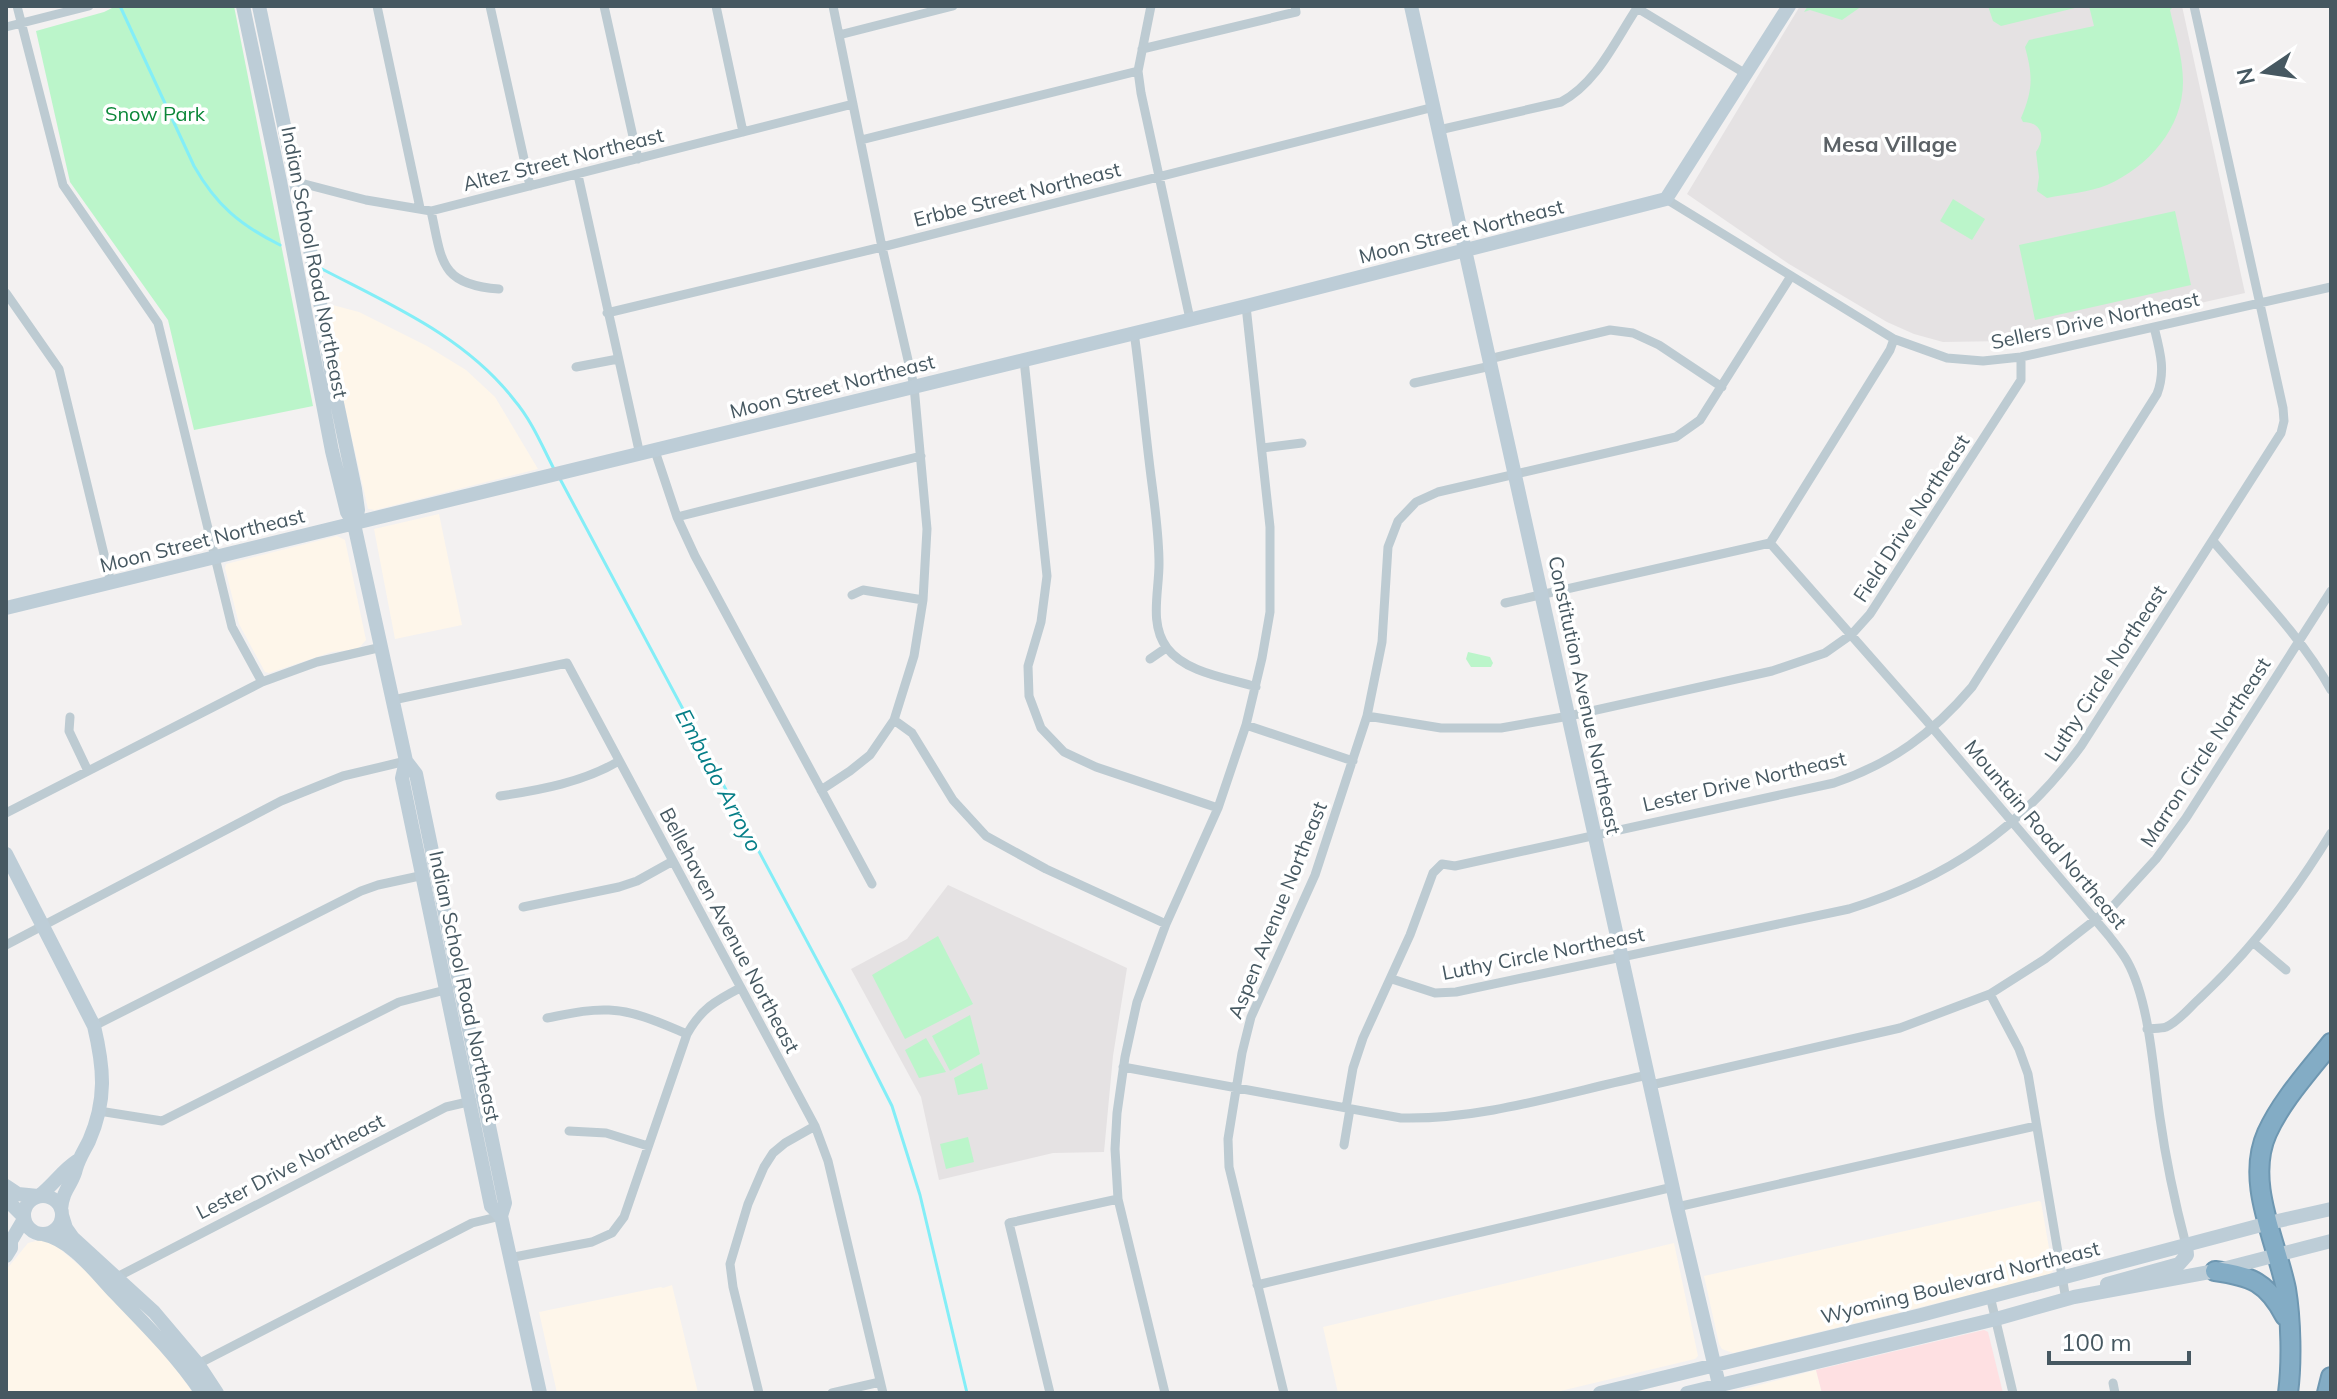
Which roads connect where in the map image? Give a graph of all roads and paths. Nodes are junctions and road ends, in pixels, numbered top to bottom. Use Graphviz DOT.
graph roads {
  1 [pos="17,6"];
  2 [pos="89,6"];
  3 [pos="243,6"];
  4 [pos="259,6"];
  5 [pos="377,6"];
  6 [pos="490,6"];
  7 [pos="604,6"];
  8 [pos="716,6"];
  9 [pos="833,6"];
  10 [pos="953,6"];
  11 [pos="1151,6"];
  12 [pos="1295,6"];
  13 [pos="1411,6"];
  14 [pos="1789,6"];
  15 [pos="2194,6"];
  16 [pos="1637,8"];
  17 [pos="22,23"];
  18 [pos="6,27"];
  19 [pos="839,35"];
  20 [pos="1142,49"];
  21 [pos="1138,71"];
  22 [pos="1746,74"];
  23 [pos="853,104"];
  24 [pos="1434,107"];
  25 [pos="1439,130"];
  26 [pos="743,132"];
  27 [pos="861,140"];
  28 [pos="638,159"];
  29 [pos="578,175"];
  30 [pos="1160,177"];
  31 [pos="287,181"];
  32 [pos="530,186"];
  33 [pos="1666,199"];
  34 [pos="420,208"];
  35 [pos="431,211"];
  36 [pos="882,247"];
  37 [pos="1465,250"];
  38 [pos="1791,276"];
  39 [pos="2331,287"];
  40 [pos="499,289"];
  41 [pos="6,293"];
  42 [pos="2259,303"];
  43 [pos="1246,306"];
  44 [pos="607,313"];
  45 [pos="1190,319"];
  46 [pos="2154,327"];
  47 [pos="1134,332"];
  48 [pos="1894,339"];
  49 [pos="2021,357"];
  50 [pos="618,359"];
  51 [pos="1024,360"];
  52 [pos="1490,362"];
  53 [pos="576,367"];
  54 [pos="1414,383"];
  55 [pos="914,386"];
  56 [pos="1722,387"];
  57 [pos="1302,443"];
  58 [pos="1262,448"];
  59 [pos="655,451"];
  60 [pos="640,455"];
  61 [pos="921,456"];
  62 [pos="1515,474"];
  63 [pos="677,517"];
  64 [pos="354,524"];
  65 [pos="2213,541"];
  66 [pos="1770,543"];
  67 [pos="215,556"];
  68 [pos="111,583"];
  69 [pos="2331,591"];
  70 [pos="852,595"];
  71 [pos="1542,595"];
  72 [pos="923,600"];
  73 [pos="1505,603"];
  74 [pos="6,607"];
  75 [pos="1852,634"];
  76 [pos="2298,642"];
  77 [pos="382,647"];
  78 [pos="1166,648"];
  79 [pos="1150,659"];
  80 [pos="262,682"];
  81 [pos="1256,687"];
  82 [pos="2331,690"];
  83 [pos="393,700"];
  84 [pos="1367,716"];
  85 [pos="1569,716"];
  86 [pos="70,717"];
  87 [pos="894,720"];
  88 [pos="1246,725"];
  89 [pos="1933,728"];
  90 [pos="406,761"];
  91 [pos="619,761"];
  92 [pos="1353,761"];
  93 [pos="88,771"];
  94 [pos="821,790"];
  95 [pos="500,796"];
  96 [pos="1218,808"];
  97 [pos="6,813"];
  98 [pos="2012,822"];
  99 [pos="2331,833"];
  100 [pos="1596,837"];
  101 [pos="6,854"];
  102 [pos="673,861"];
  103 [pos="429,874"];
  104 [pos="872,884"];
  105 [pos="523,907"];
  106 [pos="2096,920"];
  107 [pos="1166,924"];
  108 [pos="42,925"];
  109 [pos="2254,943"];
  110 [pos="6,945"];
  111 [pos="1622,957"];
  112 [pos="2286,970"];
  113 [pos="1392,979"];
  114 [pos="453,988"];
  115 [pos="740,988"];
  116 [pos="1990,994"];
  117 [pos="547,1018"];
  118 [pos="94,1026"];
  119 [pos="2147,1029"];
  120 [pos="687,1034"];
  121 [pos="2331,1043"];
  122 [pos="1123,1067"];
  123 [pos="1650,1080"];
  124 [pos="1236,1087"];
  125 [pos="476,1101"];
  126 [pos="1348,1108"];
  127 [pos="99,1111"];
  128 [pos="815,1126"];
  129 [pos="2036,1126"];
  130 [pos="569,1131"];
  131 [pos="1344,1145"];
  132 [pos="648,1146"];
  133 [pos="77,1161"];
  134 [pos="6,1186"];
  135 [pos="1673,1187"];
  136 [pos="39,1196"];
  137 [pos="6,1199"];
  138 [pos="1118,1199"];
  139 [pos="1677,1207"];
  140 [pos="2331,1209"];
  141 [pos="61,1212"];
  142 [pos="501,1216"];
  143 [pos="24,1218"];
  144 [pos="2269,1223"];
  145 [pos="40,1234"];
  146 [pos="2331,1241"];
  147 [pos="2186,1245"];
  148 [pos="9,1252"];
  149 [pos="2277,1254"];
  150 [pos="509,1258"];
  151 [pos="2215,1271"];
  152 [pos="117,1277"];
  153 [pos="2061,1277"];
  154 [pos="1257,1285"];
  155 [pos="1990,1296"];
  156 [pos="121,1298"];
  157 [pos="2070,1298"];
  158 [pos="1996,1319"];
  159 [pos="2289,1322"];
  160 [pos="172,1331"];
  161 [pos="169,1349"];
  162 [pos="198,1364"];
  163 [pos="1714,1366"];
  164 [pos="2331,1377"];
  165 [pos="880,1382"];
  166 [pos="1720,1389"];
  167 [pos="202,1393"];
  168 [pos="210,1393"];
  169 [pos="217,1393"];
  170 [pos="540,1393"];
  171 [pos="759,1393"];
  172 [pos="832,1393"];
  173 [pos="883,1393"];
  174 [pos="1050,1393"];
  175 [pos="1165,1393"];
  176 [pos="1284,1393"];
  177 [pos="1600,1393"];
  178 [pos="1687,1393"];
  179 [pos="2013,1393"];
  180 [pos="2288,1393"];
  181 [pos="2327,1393"];
  1 -- 17 [label="street"];
  2 -- 17 [label="street"];
  3 -- 31 [label="street, Indian School Road Northeast"];
  4 -- 31 [label="street, Indian School Road Northeast"];
  5 -- 34 [label="street"];
  6 -- 32 [label="street"];
  7 -- 28 [label="street"];
  8 -- 26 [label="street"];
  9 -- 19 [label="street"];
  10 -- 19 [label="street"];
  11 -- 20 [label="street"];
  12 -- 20 [label="street"];
  13 -- 24 [label="street, Constitution Avenue Northeast"];
  14 -- 22 [label="street"];
  15 -- 42 [label="street, Luthy Circle Northeast"];
  16 -- 22 [label="street"];
  16 -- 25 [label="street"];
  17 -- 18 [label="street"];
  17 -- 67 [label="street"];
  19 -- 23 [label="street"];
  20 -- 21 [label="street"];
  21 -- 27 [label="street"];
  21 -- 30 [label="street"];
  22 -- 33 [label="street"];
  23 -- 26 [label="street, Altez Street Northeast"];
  23 -- 27 [label="street"];
  24 -- 25 [label="street, Constitution Avenue Northeast"];
  24 -- 30 [label="street, Erbbe Street Northeast"];
  25 -- 37 [label="street, Constitution Avenue Northeast"];
  26 -- 28 [label="street, Altez Street Northeast"];
  27 -- 36 [label="street"];
  28 -- 29 [label="street, Altez Street Northeast"];
  29 -- 32 [label="street, Altez Street Northeast"];
  29 -- 44 [label="street"];
  30 -- 36 [label="street, Erbbe Street Northeast"];
  30 -- 45 [label="street"];
  31 -- 34 [label="street, Altez Street Northeast"];
  31 -- 64 [label="street, Indian School Road Northeast"];
  32 -- 35 [label="street, Altez Street Northeast"];
  33 -- 37 [label="street, Moon Street Northeast"];
  33 -- 38 [label="street, Sellers Drive Northeast"];
  34 -- 35 [label="street, Altez Street Northeast"];
  35 -- 40 [label="street"];
  36 -- 44 [label="street, Erbbe Street Northeast"];
  36 -- 55 [label="street"];
  37 -- 43 [label="street, Moon Street Northeast"];
  37 -- 52 [label="street, Constitution Avenue Northeast"];
  38 -- 48 [label="street, Sellers Drive Northeast"];
  38 -- 56 [label="street, Aspen Avenue Northeast"];
  39 -- 42 [label="street, Sellers Drive Northeast"];
  41 -- 68 [label="street"];
  42 -- 46 [label="street, Sellers Drive Northeast"];
  42 -- 65 [label="street, Luthy Circle Northeast"];
  43 -- 45 [label="street, Moon Street Northeast"];
  43 -- 58 [label="street"];
  44 -- 50 [label="street"];
  45 -- 47 [label="street, Moon Street Northeast"];
  46 -- 49 [label="street, Sellers Drive Northeast"];
  46 -- 89 [label="street, Lester Drive Northeast"];
  47 -- 51 [label="street, Moon Street Northeast"];
  47 -- 78 [label="street"];
  48 -- 49 [label="street, Sellers Drive Northeast"];
  48 -- 66 [label="street"];
  49 -- 75 [label="street, Field Drive Northeast"];
  50 -- 53 [label="street"];
  50 -- 60 [label="street"];
  51 -- 55 [label="street, Moon Street Northeast"];
  51 -- 96 [label="street"];
  52 -- 54 [label="street"];
  52 -- 56 [label="street"];
  52 -- 62 [label="street, Constitution Avenue Northeast"];
  55 -- 59 [label="street, Moon Street Northeast"];
  55 -- 61 [label="street"];
  56 -- 62 [label="street, Aspen Avenue Northeast"];
  57 -- 58 [label="street"];
  58 -- 81 [label="street"];
  59 -- 60 [label="street, Moon Street Northeast"];
  59 -- 63 [label="street"];
  60 -- 64 [label="street, Moon Street Northeast"];
  61 -- 63 [label="street"];
  61 -- 72 [label="street"];
  62 -- 71 [label="street, Constitution Avenue Northeast"];
  62 -- 84 [label="street, Aspen Avenue Northeast"];
  63 -- 94 [label="street"];
  64 -- 67 [label="street, Moon Street Northeast"];
  64 -- 77 [label="street, Indian School Road Northeast"];
  65 -- 76 [label="street"];
  65 -- 98 [label="street, Luthy Circle Northeast"];
  66 -- 71 [label="street"];
  66 -- 75 [label="street, Mountain Road Northeast"];
  67 -- 68 [label="street, Moon Street Northeast"];
  67 -- 80 [label="street"];
  68 -- 74 [label="street, Moon Street Northeast"];
  69 -- 76 [label="street, Marron Circle Northeast"];
  70 -- 72 [label="street"];
  71 -- 73 [label="street"];
  71 -- 85 [label="street, Constitution Avenue Northeast"];
  72 -- 87 [label="street"];
  75 -- 85 [label="street, Field Drive Northeast"];
  75 -- 89 [label="street, Mountain Road Northeast"];
  76 -- 82 [label="street"];
  76 -- 106 [label="street, Marron Circle Northeast"];
  77 -- 80 [label="street"];
  77 -- 83 [label="street, Indian School Road Northeast"];
  78 -- 79 [label="street"];
  78 -- 81 [label="street"];
  80 -- 93 [label="street"];
  81 -- 88 [label="street"];
  83 -- 90 [label="street, Indian School Road Northeast"];
  83 -- 91 [label="street, Bellehaven Avenue Northeast"];
  84 -- 85 [label="street, Field Drive Northeast"];
  84 -- 92 [label="street, Aspen Avenue Northeast"];
  85 -- 100 [label="street, Constitution Avenue Northeast"];
  86 -- 93 [label="street"];
  87 -- 94 [label="street"];
  87 -- 107 [label="street"];
  88 -- 92 [label="street"];
  88 -- 96 [label="street"];
  89 -- 98 [label="street, Mountain Road Northeast"];
  89 -- 100 [label="street, Lester Drive Northeast"];
  90 -- 103 [label="street, Indian School Road Northeast"];
  90 -- 108 [label="street"];
  91 -- 95 [label="street"];
  91 -- 102 [label="street, Bellehaven Avenue Northeast"];
  92 -- 124 [label="street, Aspen Avenue Northeast"];
  93 -- 97 [label="street"];
  94 -- 104 [label="street"];
  96 -- 107 [label="street"];
  98 -- 106 [label="street, Mountain Road Northeast"];
  98 -- 111 [label="street, Luthy Circle Northeast"];
  99 -- 109 [label="street"];
  100 -- 111 [label="street, Constitution Avenue Northeast"];
  100 -- 113 [label="street, Lester Drive Northeast"];
  101 -- 108 [label="street"];
  102 -- 105 [label="street"];
  102 -- 115 [label="street, Bellehaven Avenue Northeast"];
  103 -- 114 [label="street, Indian School Road Northeast"];
  103 -- 118 [label="street"];
  106 -- 116 [label="street, Marron Circle Northeast"];
  106 -- 119 [label="street, Mountain Road Northeast"];
  107 -- 122 [label="street"];
  108 -- 110 [label="street"];
  108 -- 118 [label="street"];
  109 -- 112 [label="street"];
  109 -- 119 [label="street"];
  111 -- 113 [label="street, Luthy Circle Northeast"];
  111 -- 123 [label="street, Constitution Avenue Northeast"];
  113 -- 126 [label="street, Lester Drive Northeast"];
  114 -- 125 [label="street, Indian School Road Northeast"];
  114 -- 127 [label="street"];
  115 -- 120 [label="street"];
  115 -- 128 [label="street, Bellehaven Avenue Northeast"];
  116 -- 123 [label="street, Marron Circle Northeast"];
  116 -- 129 [label="street"];
  117 -- 120 [label="street"];
  118 -- 127 [label="street"];
  119 -- 147 [label="street, Mountain Road Northeast"];
  120 -- 132 [label="street"];
  121 -- 144 [label="highway"];
  122 -- 124 [label="street, Marron Circle Northeast"];
  122 -- 138 [label="street"];
  123 -- 126 [label="street, Marron Circle Northeast"];
  123 -- 135 [label="street, Constitution Avenue Northeast"];
  124 -- 126 [label="street, Marron Circle Northeast"];
  124 -- 154 [label="street, Aspen Avenue Northeast"];
  125 -- 142 [label="street, Indian School Road Northeast"];
  125 -- 152 [label="street, Lester Drive Northeast"];
  126 -- 131 [label="street, Lester Drive Northeast"];
  127 -- 133 [label="street"];
  128 -- 165 [label="street, Bellehaven Avenue Northeast"];
  128 -- 171 [label="street"];
  129 -- 139 [label="street"];
  129 -- 153 [label="street"];
  130 -- 132 [label="street"];
  132 -- 150 [label="street"];
  133 -- 136 [label="street"];
  133 -- 141 [label="street"];
  134 -- 136 [label="street"];
  135 -- 139 [label="street, Constitution Avenue Northeast"];
  135 -- 154 [label="street"];
  136 -- 141 [label="street"];
  136 -- 143 [label="street"];
  137 -- 143 [label="street"];
  138 -- 174 [label="street"];
  138 -- 175 [label="street"];
  139 -- 163 [label="street, Constitution Avenue Northeast"];
  140 -- 144 [label="street, Wyoming Boulevard Northeast"];
  141 -- 145 [label="street"];
  141 -- 152 [label="street"];
  142 -- 150 [label="street, Indian School Road Northeast"];
  142 -- 162 [label="street"];
  143 -- 145 [label="street"];
  143 -- 148 [label="street"];
  144 -- 147 [label="street, Wyoming Boulevard Northeast"];
  144 -- 149 [label="highway"];
  145 -- 148 [label="street"];
  145 -- 156 [label="street"];
  146 -- 149 [label="street"];
  147 -- 153 [label="street, Wyoming Boulevard Northeast"];
  147 -- 157 [label="street"];
  149 -- 151 [label="street"];
  149 -- 159 [label="highway"];
  150 -- 170 [label="street, Indian School Road Northeast"];
  151 -- 157 [label="street"];
  151 -- 159 [label="highway"];
  152 -- 160 [label="street"];
  153 -- 155 [label="street, Wyoming Boulevard Northeast"];
  153 -- 157 [label="street"];
  154 -- 176 [label="street, Aspen Avenue Northeast"];
  155 -- 158 [label="street"];
  155 -- 163 [label="street, Wyoming Boulevard Northeast"];
  156 -- 160 [label="street"];
  156 -- 161 [label="street"];
  157 -- 158 [label="street"];
  158 -- 166 [label="street"];
  158 -- 179 [label="street"];
  159 -- 180 [label="highway"];
  160 -- 162 [label="street"];
  161 -- 167 [label="street"];
  161 -- 168 [label="street"];
  162 -- 169 [label="street"];
  163 -- 166 [label="street, Constitution Avenue Northeast"];
  163 -- 177 [label="street, Wyoming Boulevard Northeast"];
  164 -- 181 [label="highway"];
  165 -- 172 [label="street"];
  165 -- 173 [label="street, Bellehaven Avenue Northeast"];
  166 -- 178 [label="street"];
}
